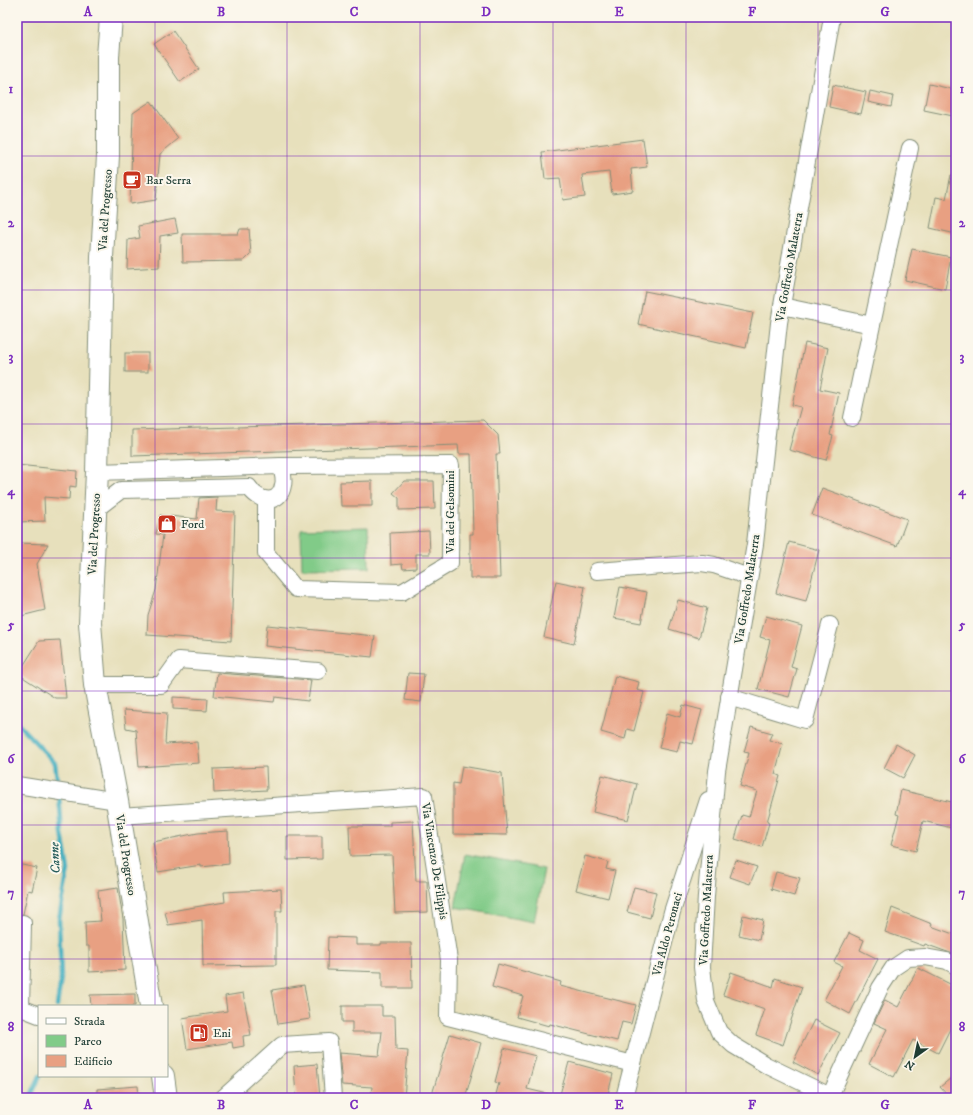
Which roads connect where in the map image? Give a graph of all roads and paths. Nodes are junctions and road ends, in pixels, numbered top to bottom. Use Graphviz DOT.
graph roads {
  1 [pos="95,17"];
  2 [pos="111,17"];
  3 [pos="832,17"];
  4 [pos="108,57"];
  5 [pos="910,148"];
  6 [pos="782,306"];
  7 [pos="872,325"];
  8 [pos="852,418"];
  9 [pos="281,466"];
  10 [pos="97,472"];
  11 [pos="266,500"];
  12 [pos="95,510"];
  13 [pos="597,571"];
  14 [pos="749,577"];
  15 [pos="830,625"];
  16 [pos="318,671"];
  17 [pos="95,685"];
  18 [pos="729,698"];
  19 [pos="716,771"];
  20 [pos="17,785"];
  21 [pos="118,809"];
  22 [pos="22,923"];
  23 [pos="956,966"];
  24 [pos="151,1005"];
  25 [pos="38,1015"];
  26 [pos="633,1064"];
  27 [pos="162,1077"];
  28 [pos="830,1097"];
  29 [pos="166,1098"];
  30 [pos="223,1098"];
  31 [pos="333,1098"];
  32 [pos="624,1098"];
  1 -- 4 [label="street"];
  2 -- 4 [label="street"];
  3 -- 6 [label="street, Via Goffredo Malaterra"];
  4 -- 10 [label="street, Via del Progresso"];
  5 -- 7 [label="street"];
  6 -- 7 [label="street"];
  6 -- 14 [label="street, Via Goffredo Malaterra"];
  7 -- 8 [label="street"];
  9 -- 10 [label="street, Via dei Gelsomini"];
  9 -- 11 [label="street"];
  9 -- 11 [label="street, Via dei Gelsomini"];
  10 -- 12 [label="street, Via del Progresso"];
  11 -- 12 [label="street"];
  12 -- 17 [label="street, Via del Progresso"];
  13 -- 14 [label="street"];
  14 -- 18 [label="street, Via Goffredo Malaterra"];
  15 -- 18 [label="street"];
  16 -- 17 [label="street"];
  17 -- 21 [label="street, Via del Progresso"];
  18 -- 19 [label="street, Via Goffredo Malaterra"];
  19 -- 26 [label="street, Via Aldo Peronaci"];
  19 -- 28 [label="street, Via Goffredo Malaterra"];
  20 -- 21 [label="street"];
  21 -- 24 [label="street, Via del Progresso"];
  21 -- 26 [label="street, Via Vincenzo De Filippis"];
  22 -- 25 [label="street"];
  23 -- 28 [label="street, Via Goffredo Malaterra"];
  26 -- 32 [label="street, Via Aldo Peronaci"];
  27 -- 29 [label="street"];
  30 -- 31 [label="street"];
}
